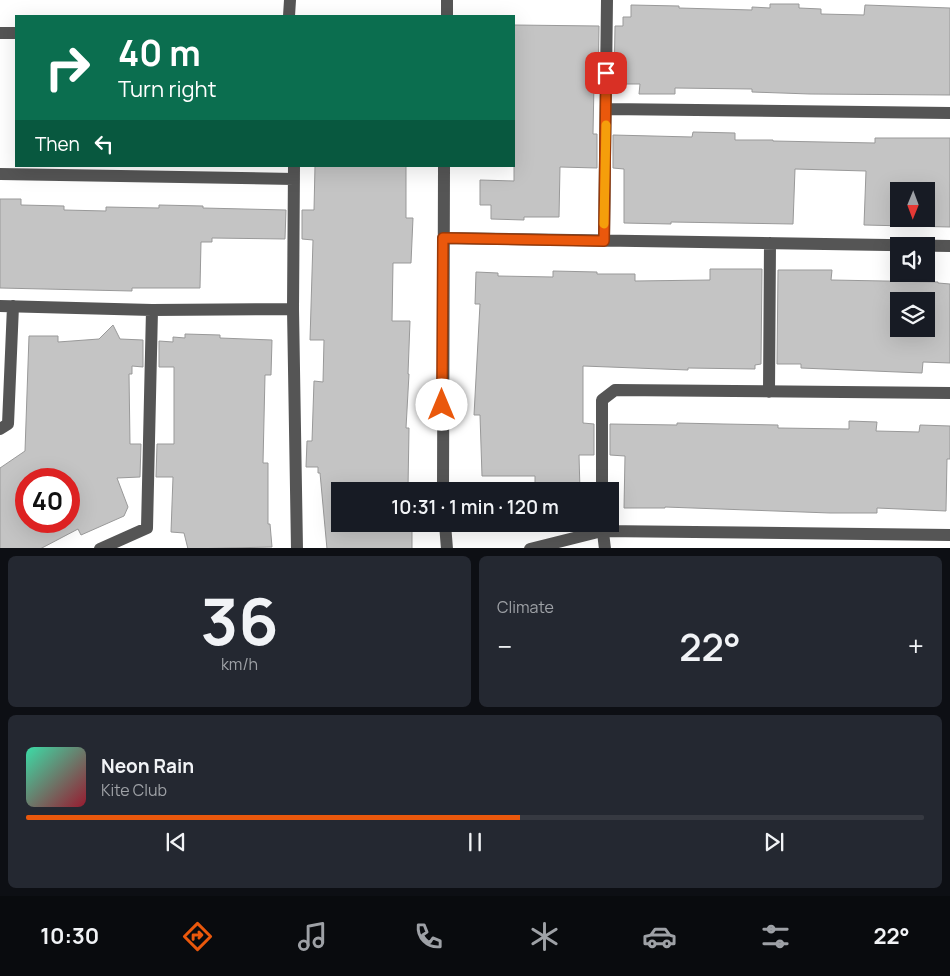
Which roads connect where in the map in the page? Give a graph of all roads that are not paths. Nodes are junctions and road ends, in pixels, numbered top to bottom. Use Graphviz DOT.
graph roads {
  1 [pos="290,0"];
  2 [pos="447,0"];
  3 [pos="607,0"];
  4 [pos="289,15"];
  5 [pos="447,15"];
  6 [pos="0,33"];
  7 [pos="15,33"];
  8 [pos="606,109"];
  9 [pos="950,113"];
  10 [pos="294,167"];
  11 [pos="444,167"];
  12 [pos="0,174"];
  13 [pos="294,179"];
  14 [pos="443,238"];
  15 [pos="604,241"];
  16 [pos="770,243"];
  17 [pos="950,246"];
  18 [pos="6,306"];
  19 [pos="293,309"];
  20 [pos="152,310"];
  21 [pos="770,392"];
  22 [pos="950,393"];
  23 [pos="0,429"];
  24 [pos="443,482"];
  25 [pos="602,482"];
  26 [pos="619,527"];
  27 [pos="446,532"];
  28 [pos="585,532"];
  29 [pos="603,532"];
  30 [pos="950,535"];
  31 [pos="100,548"];
  32 [pos="297,548"];
  33 [pos="447,548"];
  34 [pos="530,548"];
  35 [pos="605,548"];
  1 -- 4 [label="street"];
  2 -- 5 [label="street"];
  3 -- 8 [label="street"];
  6 -- 7 [label="street"];
  8 -- 9 [label="street"];
  8 -- 15 [label="street"];
  10 -- 13 [label="street"];
  11 -- 14 [label="street"];
  12 -- 13 [label="street"];
  13 -- 19 [label="street"];
  14 -- 15 [label="street"];
  14 -- 24 [label="street"];
  15 -- 16 [label="street"];
  16 -- 17 [label="street"];
  16 -- 21 [label="street"];
  18 -- 20 [label="street"];
  18 -- 23 [label="street"];
  19 -- 20 [label="street"];
  19 -- 32 [label="street"];
  20 -- 31 [label="street"];
  21 -- 22 [label="street"];
  21 -- 25 [label="street"];
  26 -- 30 [label="street"];
  27 -- 33 [label="street"];
  28 -- 34 [label="street"];
  29 -- 35 [label="street"];
}
